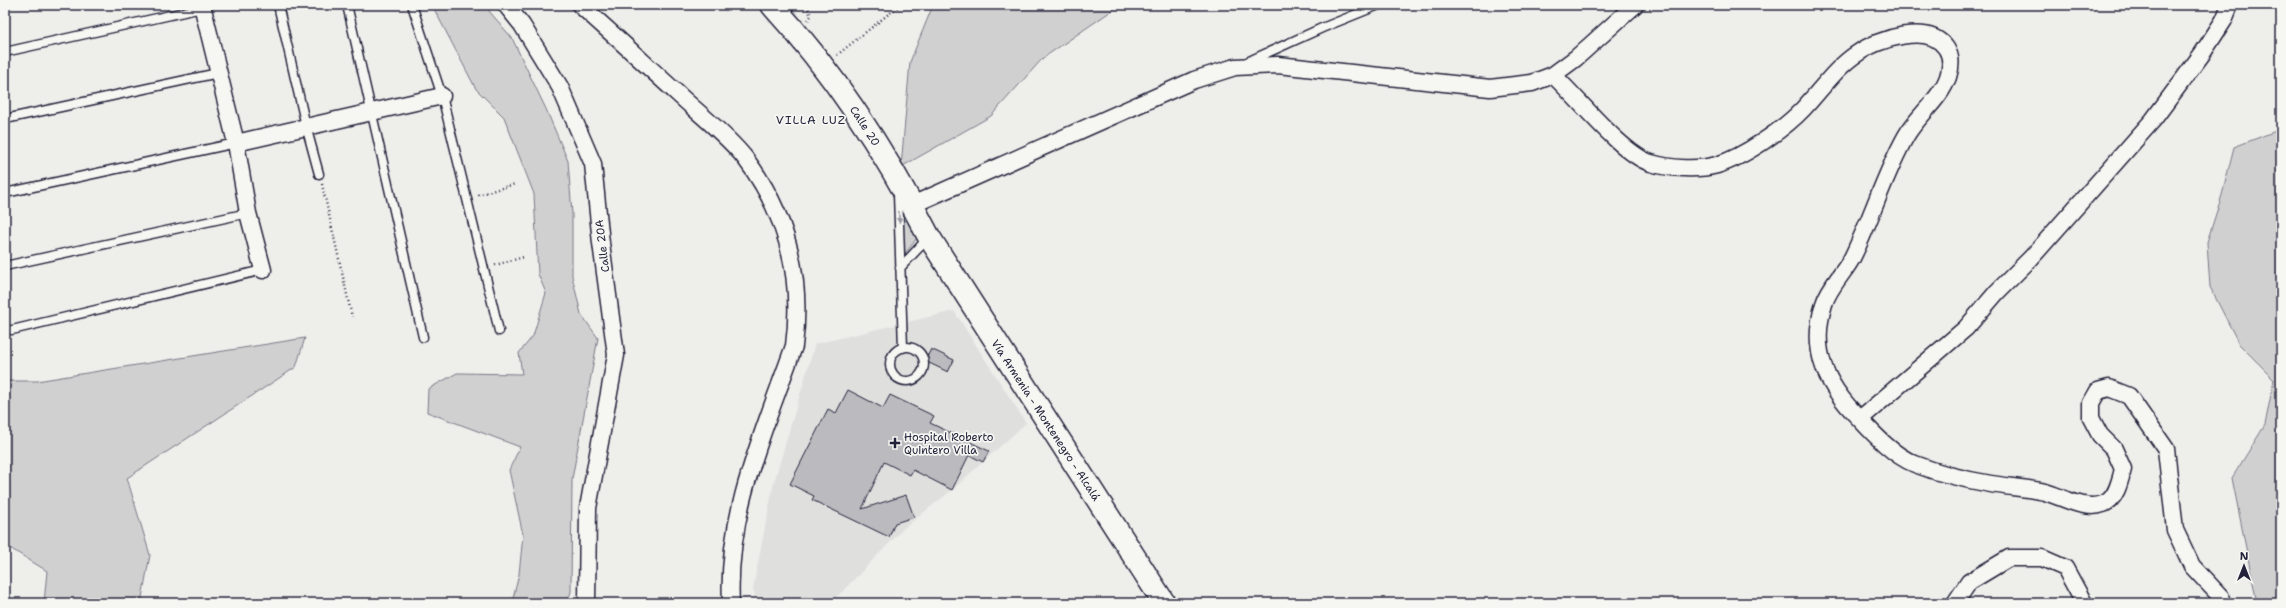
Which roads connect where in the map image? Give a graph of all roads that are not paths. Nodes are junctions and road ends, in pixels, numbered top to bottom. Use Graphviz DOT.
graph roads {
  1 [pos="278,5"];
  2 [pos="347,5"];
  3 [pos="412,5"];
  4 [pos="506,5"];
  5 [pos="580,5"];
  6 [pos="772,5"];
  7 [pos="1379,5"];
  8 [pos="1635,5"];
  9 [pos="2230,5"];
  10 [pos="202,6"];
  11 [pos="5,52"];
  12 [pos="1235,67"];
  13 [pos="218,73"];
  14 [pos="1553,75"];
  15 [pos="442,96"];
  16 [pos="371,111"];
  17 [pos="10,118"];
  18 [pos="306,126"];
  19 [pos="236,143"];
  20 [pos="319,174"];
  21 [pos="898,178"];
  22 [pos="10,192"];
  23 [pos="912,205"];
  24 [pos="248,213"];
  25 [pos="928,237"];
  26 [pos="5,266"];
  27 [pos="900,268"];
  28 [pos="263,270"];
  29 [pos="12,330"];
  30 [pos="499,331"];
  31 [pos="423,337"];
  32 [pos="903,348"];
  33 [pos="1860,419"];
  34 [pos="587,603"];
  35 [pos="731,603"];
  36 [pos="1164,603"];
  37 [pos="1955,603"];
  38 [pos="2084,603"];
  39 [pos="2223,603"];
  1 -- 18 [label="lane"];
  2 -- 16 [label="lane"];
  3 -- 15 [label="lane"];
  4 -- 34 [label="street, Calle 20A"];
  5 -- 35 [label="street"];
  6 -- 21 [label="main road, Calle 20"];
  7 -- 12 [label="lane"];
  8 -- 14 [label="street"];
  9 -- 33 [label="street"];
  10 -- 11 [label="lane"];
  10 -- 13 [label="street"];
  12 -- 14 [label="street"];
  12 -- 23 [label="street"];
  13 -- 17 [label="lane"];
  13 -- 19 [label="street"];
  14 -- 33 [label="street"];
  15 -- 16 [label="street"];
  15 -- 30 [label="lane"];
  16 -- 18 [label="street"];
  16 -- 31 [label="lane"];
  18 -- 19 [label="street"];
  18 -- 20 [label="lane"];
  19 -- 22 [label="lane"];
  19 -- 24 [label="street"];
  21 -- 23 [label="main road, Calle 20"];
  21 -- 27 [label="lane, one-way"];
  23 -- 25 [label="main road, Calle 20"];
  24 -- 26 [label="lane"];
  24 -- 28 [label="street"];
  25 -- 27 [label="lane"];
  25 -- 36 [label="main road, Vía Armenia - Montenegro - Alcalá"];
  27 -- 32 [label="lane"];
  28 -- 29 [label="lane"];
  32 -- 32 [label="lane"];
  33 -- 39 [label="street"];
  37 -- 38 [label="street"];
}
